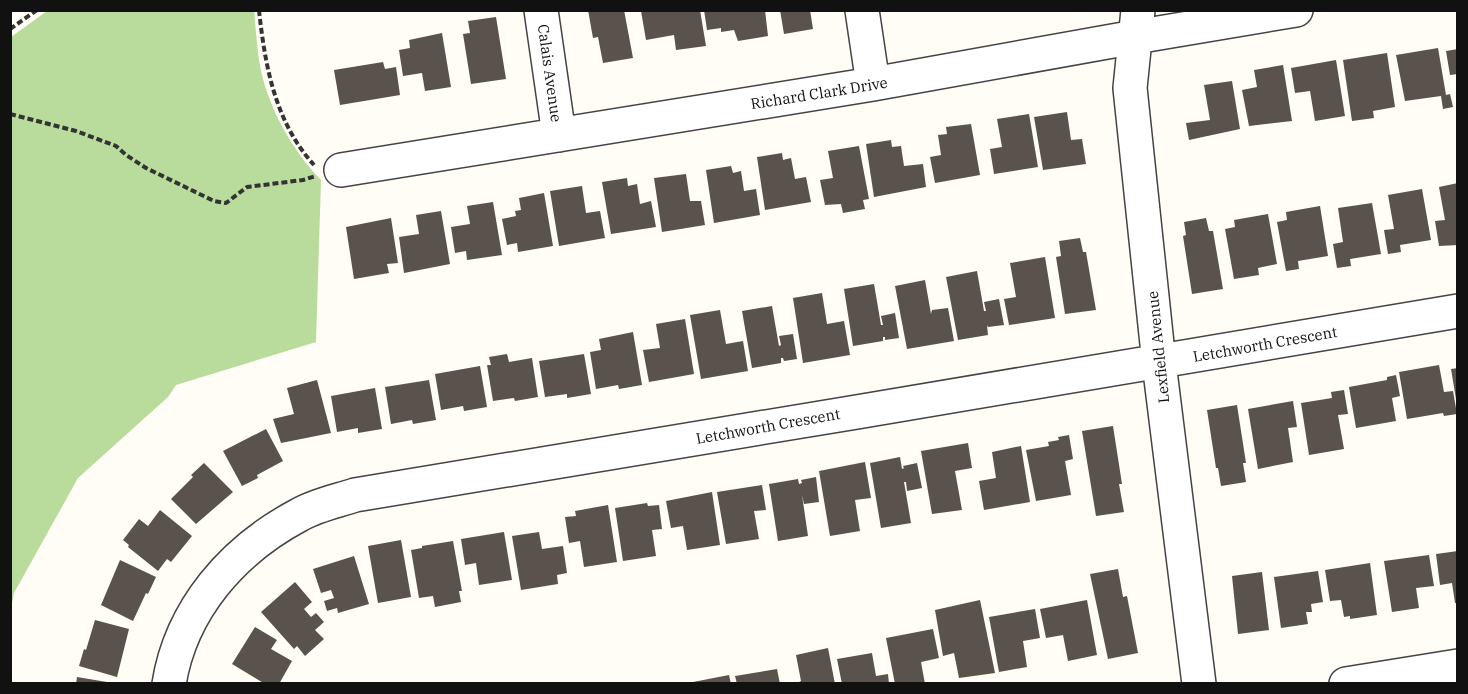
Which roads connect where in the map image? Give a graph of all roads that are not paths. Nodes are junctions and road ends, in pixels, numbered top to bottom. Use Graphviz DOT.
graph roads {
  1 [pos="541,10"];
  2 [pos="862,10"];
  3 [pos="1296,10"];
  4 [pos="1137,24"];
  5 [pos="873,84"];
  6 [pos="559,135"];
  7 [pos="332,172"];
  8 [pos="1458,311"];
  9 [pos="1159,363"];
  10 [pos="1458,666"];
  11 [pos="169,684"];
  12 [pos="1199,684"];
  13 [pos="1346,684"];
  1 -- 6 [label="street, Calais Avenue"];
  2 -- 5 [label="street"];
  3 -- 4 [label="street, Richard Clark Drive"];
  4 -- 5 [label="street, Richard Clark Drive"];
  4 -- 9 [label="street, Lexfield Avenue"];
  5 -- 6 [label="street, Richard Clark Drive"];
  6 -- 7 [label="street, Richard Clark Drive"];
  8 -- 9 [label="street, Letchworth Crescent"];
  9 -- 11 [label="street, Letchworth Crescent"];
  9 -- 12 [label="street, Lexfield Avenue"];
  10 -- 13 [label="street"];
}
